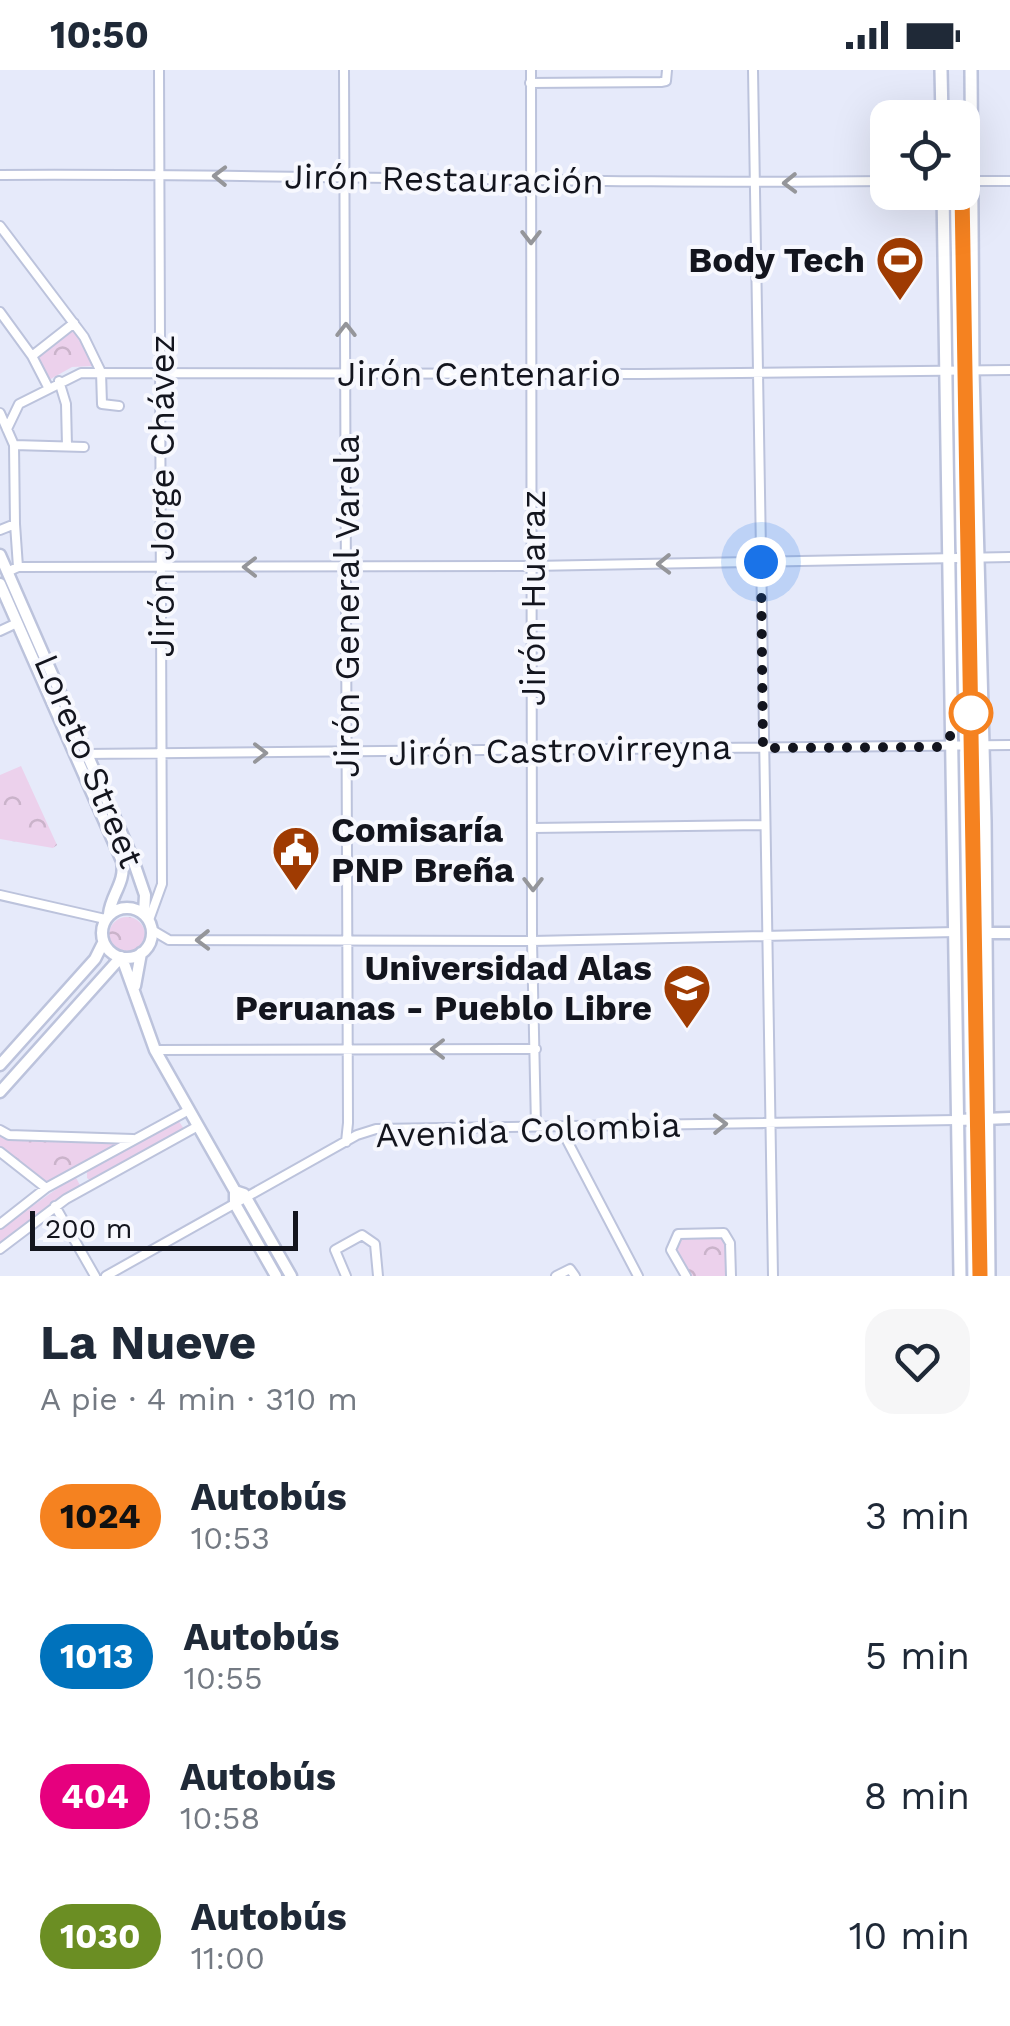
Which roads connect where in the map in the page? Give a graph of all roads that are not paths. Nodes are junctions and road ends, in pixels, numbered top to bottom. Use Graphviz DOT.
graph roads {
  1 [pos="160,70"];
  2 [pos="344,70"];
  3 [pos="530,70"];
  4 [pos="668,70"];
  5 [pos="753,70"];
  6 [pos="941,70"];
  7 [pos="971,70"];
  8 [pos="530,83"];
  9 [pos="942,100"];
  10 [pos="971,100"];
  11 [pos="0,175"];
  12 [pos="160,175"];
  13 [pos="345,177"];
  14 [pos="1010,181"];
  15 [pos="531,182"];
  16 [pos="870,182"];
  17 [pos="980,182"];
  18 [pos="755,183"];
  19 [pos="943,210"];
  20 [pos="972,210"];
  21 [pos="0,226"];
  22 [pos="0,312"];
  23 [pos="74,323"];
  24 [pos="32,356"];
  25 [pos="1010,370"];
  26 [pos="973,371"];
  27 [pos="101,372"];
  28 [pos="758,372"];
  29 [pos="946,372"];
  30 [pos="162,373"];
  31 [pos="532,374"];
  32 [pos="346,375"];
  33 [pos="60,381"];
  34 [pos="48,387"];
  35 [pos="19,404"];
  36 [pos="119,406"];
  37 [pos="0,414"];
  38 [pos="9,432"];
  39 [pos="0,439"];
  40 [pos="14,444"];
  41 [pos="67,446"];
  42 [pos="84,446"];
  43 [pos="15,524"];
  44 [pos="0,530"];
  45 [pos="0,555"];
  46 [pos="1010,557"];
  47 [pos="976,558"];
  48 [pos="948,559"];
  49 [pos="761,562"];
  50 [pos="161,566"];
  51 [pos="532,566"];
  52 [pos="348,567"];
  53 [pos="13,570"];
  54 [pos="0,584"];
  55 [pos="17,623"];
  56 [pos="0,631"];
  57 [pos="953,746"];
  58 [pos="983,746"];
  59 [pos="1010,746"];
  60 [pos="763,748"];
  61 [pos="534,751"];
  62 [pos="163,752"];
  63 [pos="348,753"];
  64 [pos="82,755"];
  65 [pos="764,825"];
  66 [pos="533,828"];
  67 [pos="0,894"];
  68 [pos="107,917"];
  69 [pos="148,921"];
  70 [pos="956,932"];
  71 [pos="986,933"];
  72 [pos="1010,933"];
  73 [pos="766,936"];
  74 [pos="346,940"];
  75 [pos="532,941"];
  76 [pos="104,943"];
  77 [pos="141,953"];
  78 [pos="121,958"];
  79 [pos="68,989"];
  80 [pos="136,995"];
  81 [pos="82,1001"];
  82 [pos="536,1049"];
  83 [pos="156,1050"];
  84 [pos="348,1050"];
  85 [pos="0,1066"];
  86 [pos="0,1092"];
  87 [pos="189,1110"];
  88 [pos="987,1118"];
  89 [pos="1010,1118"];
  90 [pos="957,1120"];
  91 [pos="771,1123"];
  92 [pos="198,1126"];
  93 [pos="536,1126"];
  94 [pos="560,1127"];
  95 [pos="0,1130"];
  96 [pos="137,1139"];
  97 [pos="346,1142"];
  98 [pos="0,1152"];
  99 [pos="78,1170"];
  100 [pos="87,1187"];
  101 [pos="46,1188"];
  102 [pos="235,1190"];
  103 [pos="246,1198"];
  104 [pos="235,1204"];
  105 [pos="55,1206"];
  106 [pos="0,1224"];
  107 [pos="0,1249"];
  108 [pos="94,1276"];
  109 [pos="106,1276"];
  110 [pos="276,1276"];
  111 [pos="291,1276"];
  112 [pos="344,1276"];
  113 [pos="378,1276"];
  114 [pos="556,1276"];
  115 [pos="575,1276"];
  116 [pos="638,1276"];
  117 [pos="686,1276"];
  118 [pos="731,1276"];
  119 [pos="773,1276"];
  120 [pos="960,1276"];
  121 [pos="989,1276"];
  1 -- 12 [label="street, Jirón Jorge Chávez"];
  2 -- 13 [label="street, Jirón General Varela"];
  3 -- 8 [label="street, Jirón Huaraz"];
  4 -- 8 [label="street"];
  5 -- 18 [label="street"];
  6 -- 9 [label="main road"];
  7 -- 10 [label="main road"];
  8 -- 15 [label="street, Jirón Huaraz"];
  11 -- 12 [label="street, Jirón Restauración"];
  13 -- 12 [label="street, Jirón Restauración, one-way"];
  12 -- 30 [label="street, Jirón Jorge Chávez"];
  13 -- 15 [label="street, Jirón Restauración"];
  32 -- 13 [label="street, Jirón General Varela, one-way"];
  14 -- 17 [label="street"];
  15 -- 18 [label="street, Jirón Restauración"];
  15 -- 31 [label="street, Jirón Huaraz, one-way"];
  16 -- 18 [label="street, Jirón Restauración, one-way"];
  18 -- 28 [label="street"];
  19 -- 29 [label="main road"];
  20 -- 26 [label="main road"];
  21 -- 23 [label="street"];
  22 -- 24 [label="street"];
  23 -- 24 [label="street"];
  23 -- 27 [label="street"];
  24 -- 34 [label="street"];
  25 -- 26 [label="street, Jirón Centenario"];
  26 -- 29 [label="street, Jirón Centenario"];
  26 -- 47 [label="main road"];
  27 -- 30 [label="street, Jirón Centenario"];
  27 -- 33 [label="street, Jirón Centenario"];
  27 -- 36 [label="street"];
  28 -- 29 [label="street, Jirón Centenario"];
  28 -- 31 [label="street, Jirón Centenario"];
  28 -- 49 [label="street"];
  29 -- 48 [label="main road"];
  30 -- 32 [label="street, Jirón Centenario"];
  30 -- 50 [label="street, Jirón Jorge Chávez"];
  31 -- 32 [label="street, Jirón Centenario"];
  31 -- 51 [label="street, Jirón Huaraz"];
  32 -- 52 [label="street, Jirón General Varela"];
  33 -- 34 [label="street, Jirón Centenario"];
  33 -- 41 [label="street"];
  34 -- 35 [label="street, Jirón Centenario"];
  35 -- 37 [label="street, Jirón Centenario"];
  35 -- 38 [label="street"];
  37 -- 38 [label="street"];
  38 -- 39 [label="street"];
  38 -- 40 [label="street"];
  40 -- 41 [label="street"];
  40 -- 43 [label="street"];
  41 -- 42 [label="street"];
  43 -- 44 [label="street"];
  43 -- 53 [label="street"];
  45 -- 53 [label="main road, Loreto Street"];
  46 -- 47 [label="street"];
  47 -- 48 [label="street"];
  47 -- 58 [label="main road"];
  48 -- 49 [label="street"];
  48 -- 57 [label="main road"];
  49 -- 51 [label="street, one-way"];
  49 -- 60 [label="street"];
  52 -- 50 [label="street, one-way"];
  50 -- 53 [label="street"];
  50 -- 62 [label="street, Jirón Jorge Chávez"];
  51 -- 52 [label="street"];
  51 -- 61 [label="street, Jirón Huaraz"];
  52 -- 63 [label="street, Jirón General Varela"];
  53 -- 64 [label="main road, Loreto Street"];
  54 -- 55 [label="main road, Loreto Street"];
  55 -- 56 [label="street"];
  55 -- 64 [label="main road, Loreto Street"];
  57 -- 58 [label="street, Jirón Castrovirreyna"];
  57 -- 60 [label="street, Jirón Castrovirreyna"];
  57 -- 70 [label="main road"];
  58 -- 59 [label="street, Jirón Castrovirreyna"];
  58 -- 71 [label="main road"];
  60 -- 61 [label="street, Jirón Castrovirreyna"];
  60 -- 65 [label="street"];
  61 -- 63 [label="street, Jirón Castrovirreyna"];
  61 -- 66 [label="street, Jirón Huaraz"];
  62 -- 63 [label="street, Jirón Castrovirreyna, one-way"];
  62 -- 64 [label="street, Jirón Castrovirreyna"];
  62 -- 69 [label="street, Jirón Jorge Chávez"];
  63 -- 74 [label="street, Jirón General Varela"];
  64 -- 68 [label="main road, Loreto Street"];
  64 -- 69 [label="main road, Loreto Street"];
  65 -- 66 [label="street"];
  65 -- 73 [label="street"];
  66 -- 75 [label="street, Jirón Huaraz, one-way"];
  67 -- 68 [label="street"];
  68 -- 69 [label="main road"];
  68 -- 76 [label="main road"];
  74 -- 69 [label="street, one-way"];
  69 -- 77 [label="main road"];
  70 -- 73 [label="street"];
  70 -- 90 [label="main road"];
  71 -- 72 [label="main road"];
  71 -- 88 [label="main road"];
  73 -- 75 [label="street"];
  73 -- 91 [label="street"];
  74 -- 75 [label="street"];
  74 -- 84 [label="street, Jirón General Varela"];
  75 -- 82 [label="street, Jirón Huaraz"];
  76 -- 78 [label="main road"];
  76 -- 79 [label="main road"];
  77 -- 78 [label="main road"];
  77 -- 80 [label="main road"];
  78 -- 80 [label="main road"];
  78 -- 81 [label="main road"];
  79 -- 81 [label="main road"];
  79 -- 85 [label="main road"];
  80 -- 83 [label="main road"];
  81 -- 86 [label="main road"];
  82 -- 84 [label="street, one-way"];
  82 -- 93 [label="street, Jirón Huaraz"];
  83 -- 84 [label="street"];
  83 -- 87 [label="main road"];
  84 -- 97 [label="street, Jirón General Varela"];
  87 -- 92 [label="main road"];
  87 -- 96 [label="street"];
  88 -- 89 [label="main road, Avenida Colombia"];
  88 -- 90 [label="main road, Avenida Colombia"];
  88 -- 121 [label="main road"];
  90 -- 91 [label="street, Avenida Colombia"];
  90 -- 120 [label="main road"];
  94 -- 91 [label="street, Avenida Colombia, one-way"];
  91 -- 119 [label="street"];
  92 -- 100 [label="street"];
  92 -- 102 [label="main road"];
  93 -- 94 [label="street, Avenida Colombia"];
  93 -- 97 [label="street, Avenida Colombia"];
  94 -- 116 [label="street"];
  95 -- 96 [label="street"];
  96 -- 99 [label="street"];
  97 -- 103 [label="street, Avenida Colombia"];
  98 -- 101 [label="street"];
  99 -- 100 [label="street"];
  99 -- 101 [label="street"];
  100 -- 105 [label="street"];
  101 -- 106 [label="street"];
  102 -- 103 [label="main road"];
  102 -- 104 [label="main road"];
  103 -- 104 [label="street, Avenida Colombia"];
  103 -- 111 [label="main road"];
  104 -- 109 [label="street, Avenida Colombia"];
  104 -- 110 [label="main road"];
  105 -- 107 [label="street"];
  105 -- 108 [label="street"];
  112 -- 113 [label="street"];
  114 -- 115 [label="street"];
  117 -- 118 [label="street"];
}
